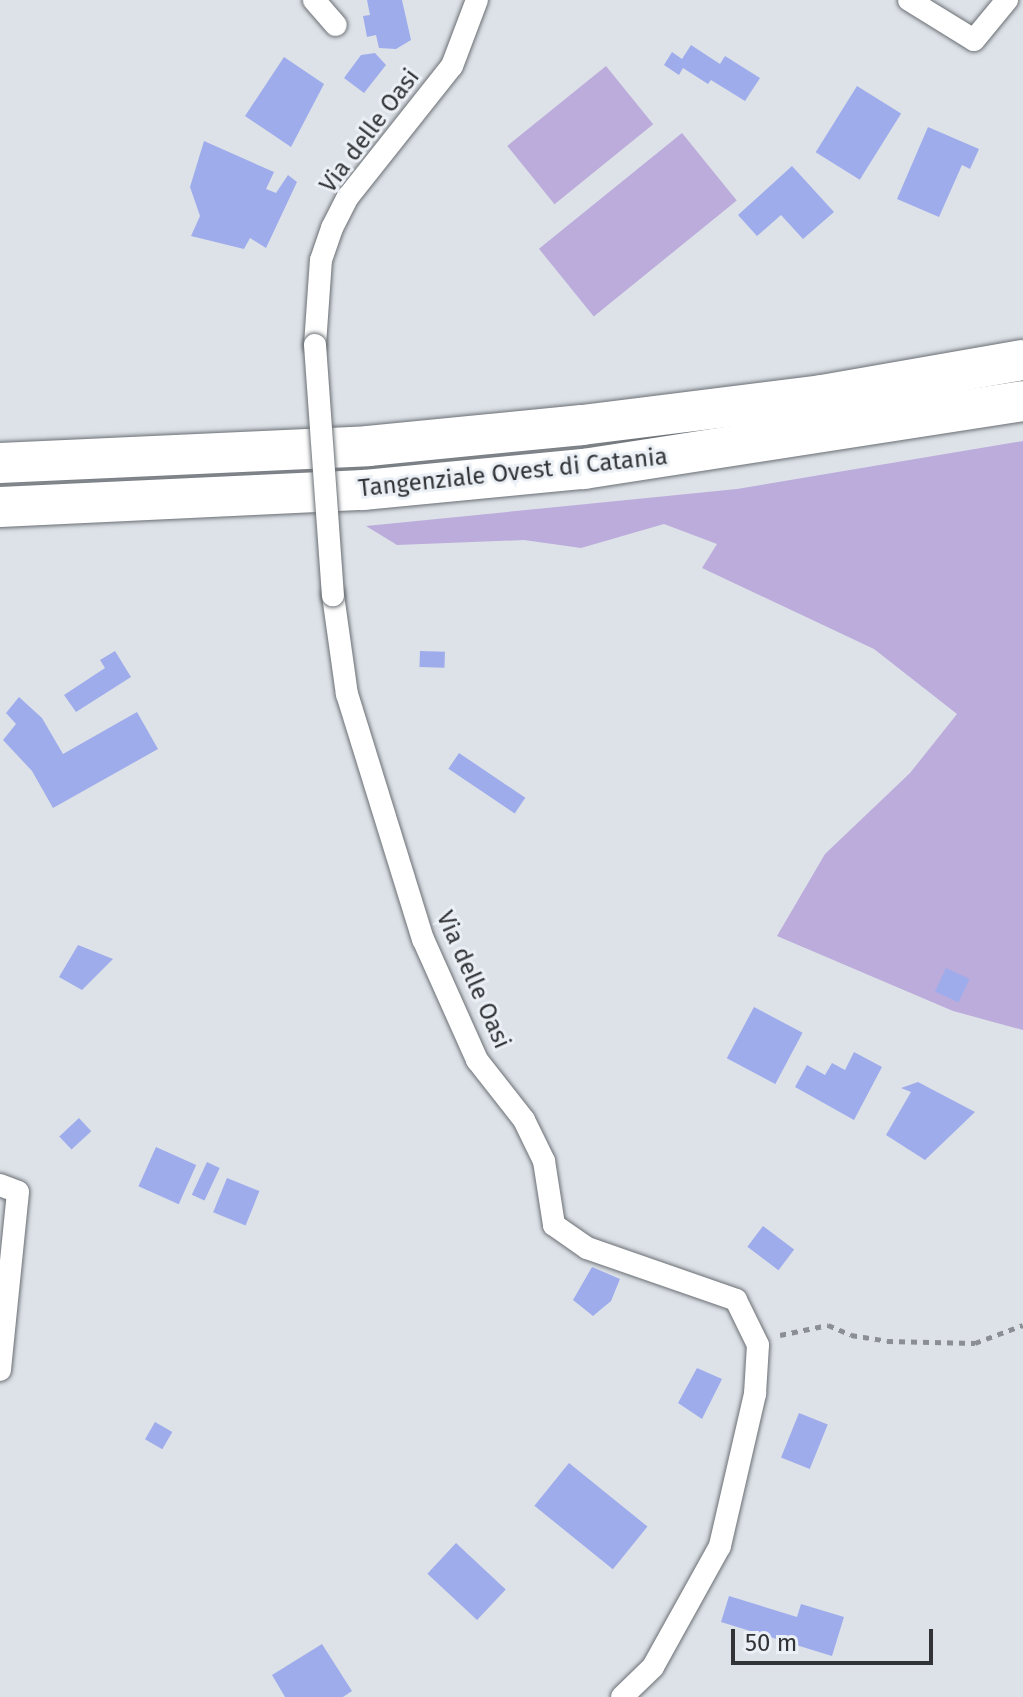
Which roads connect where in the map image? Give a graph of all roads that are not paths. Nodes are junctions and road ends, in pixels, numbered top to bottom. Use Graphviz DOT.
graph roads {
  1 [pos="314,0"];
  2 [pos="477,0"];
  3 [pos="909,0"];
  4 [pos="1007,0"];
  5 [pos="336,25"];
  6 [pos="1023,360"];
  7 [pos="1023,401"];
  8 [pos="0,463"];
  9 [pos="0,507"];
  10 [pos="0,1185"];
  11 [pos="0,1370"];
  12 [pos="622,1697"];
  1 -- 5 [label="street"];
  2 -- 12 [label="street, Via delle Oasi, bridge"];
  3 -- 4 [label="street"];
  6 -- 8 [label="highway, Tangenziale Ovest di Catania"];
  7 -- 9 [label="highway, Tangenziale Ovest di Catania"];
  10 -- 11 [label="street"];
}
